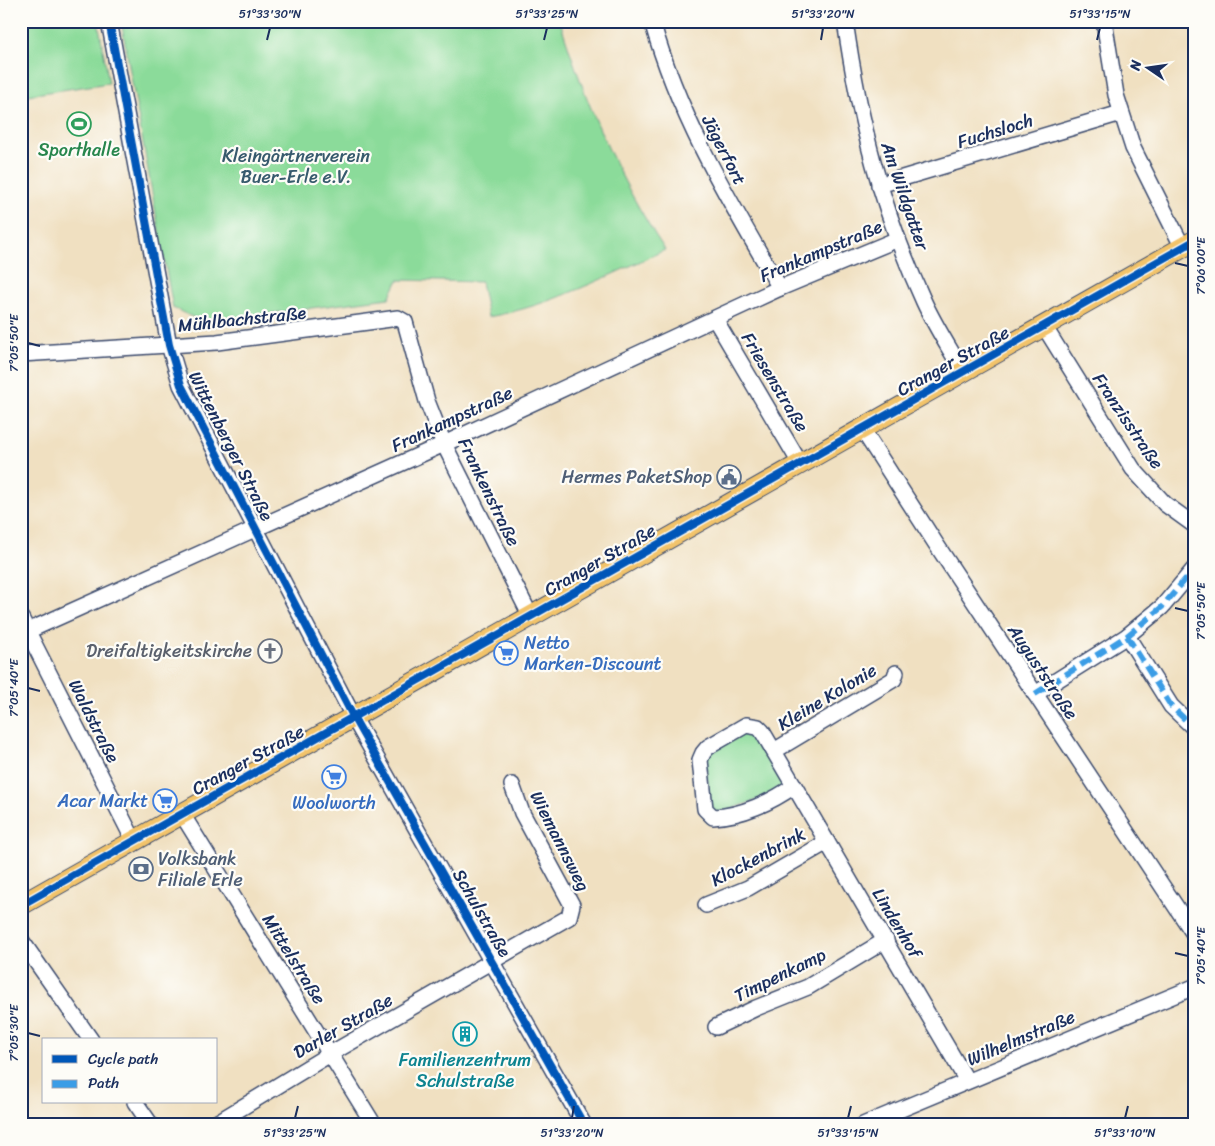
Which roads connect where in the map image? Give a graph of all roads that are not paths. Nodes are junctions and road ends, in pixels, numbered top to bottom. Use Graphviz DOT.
graph roads {
  1 [pos="109,21"];
  2 [pos="652,21"];
  3 [pos="845,21"];
  4 [pos="1104,21"];
  5 [pos="1121,113"];
  6 [pos="879,185"];
  7 [pos="898,239"];
  8 [pos="1188,244"];
  9 [pos="780,288"];
  10 [pos="715,319"];
  11 [pos="405,322"];
  12 [pos="1044,326"];
  13 [pos="169,345"];
  14 [pos="21,354"];
  15 [pos="962,372"];
  16 [pos="862,429"];
  17 [pos="444,444"];
  18 [pos="801,465"];
  19 [pos="1194,526"];
  20 [pos="256,529"];
  21 [pos="1194,569"];
  22 [pos="530,617"];
  23 [pos="23,628"];
  24 [pos="1127,636"];
  25 [pos="896,673"];
  26 [pos="1035,694"];
  27 [pos="354,717"];
  28 [pos="1194,728"];
  29 [pos="774,750"];
  30 [pos="512,785"];
  31 [pos="794,786"];
  32 [pos="182,814"];
  33 [pos="134,841"];
  34 [pos="827,842"];
  35 [pos="21,905"];
  36 [pos="706,905"];
  37 [pos="1194,934"];
  38 [pos="21,940"];
  39 [pos="886,940"];
  40 [pos="493,961"];
  41 [pos="1194,987"];
  42 [pos="716,1027"];
  43 [pos="90,1038"];
  44 [pos="330,1054"];
  45 [pos="967,1081"];
  46 [pos="136,1104"];
  47 [pos="151,1125"];
  48 [pos="213,1125"];
  49 [pos="374,1125"];
  50 [pos="584,1125"];
  51 [pos="863,1125"];
  1 -- 13 [label="street, Wittenberger Straße"];
  2 -- 9 [label="street, Jägerfort"];
  3 -- 6 [label="street, Am Wildgatter"];
  4 -- 5 [label="street"];
  5 -- 6 [label="street, Fuchsloch"];
  5 -- 8 [label="street"];
  6 -- 7 [label="street, Am Wildgatter"];
  7 -- 9 [label="street, Frankampstraße"];
  7 -- 15 [label="street, Am Wildgatter"];
  8 -- 12 [label="main road, Cranger Straße"];
  9 -- 10 [label="street, Frankampstraße"];
  10 -- 17 [label="street, Frankampstraße"];
  10 -- 18 [label="street, Friesenstraße"];
  11 -- 13 [label="street, Mühlbachstraße"];
  11 -- 17 [label="street, Frankenstraße"];
  12 -- 15 [label="main road, Cranger Straße"];
  12 -- 19 [label="street, Franzisstraße"];
  13 -- 14 [label="street, Mühlbachstraße"];
  13 -- 20 [label="street, Wittenberger Straße"];
  15 -- 16 [label="main road, Cranger Straße"];
  16 -- 18 [label="main road, Cranger Straße"];
  16 -- 26 [label="street, Auguststraße"];
  17 -- 20 [label="street, Frankampstraße"];
  17 -- 22 [label="street, Frankenstraße"];
  18 -- 22 [label="main road, Cranger Straße"];
  20 -- 23 [label="street, Frankampstraße"];
  20 -- 27 [label="street, Wittenberger Straße"];
  21 -- 24 [label="street"];
  22 -- 27 [label="main road, Cranger Straße"];
  23 -- 33 [label="street, Waldstraße"];
  24 -- 26 [label="street"];
  24 -- 28 [label="street"];
  25 -- 29 [label="street, Kleine Kolonie"];
  26 -- 37 [label="street, Auguststraße"];
  27 -- 32 [label="main road, Cranger Straße"];
  27 -- 40 [label="street, Schulstraße"];
  29 -- 31 [label="street, Lindenhof"];
  29 -- 31 [label="street, Lindenhof"];
  30 -- 40 [label="street, Wiemannsweg"];
  31 -- 34 [label="street, Lindenhof"];
  32 -- 33 [label="main road, Cranger Straße"];
  32 -- 44 [label="street, Mittelstraße"];
  33 -- 35 [label="main road, Cranger Straße"];
  34 -- 36 [label="street, Klockenbrink"];
  34 -- 39 [label="street, Lindenhof"];
  38 -- 43 [label="street"];
  39 -- 42 [label="street, Timpenkamp"];
  39 -- 45 [label="street, Lindenhof"];
  40 -- 44 [label="street, Darler Straße"];
  40 -- 50 [label="street, Schulstraße"];
  41 -- 45 [label="street, Wilhelmstraße"];
  44 -- 48 [label="street, Darler Straße"];
  44 -- 49 [label="street, Mittelstraße"];
  45 -- 51 [label="street, Wilhelmstraße"];
  46 -- 47 [label="street"];
}
